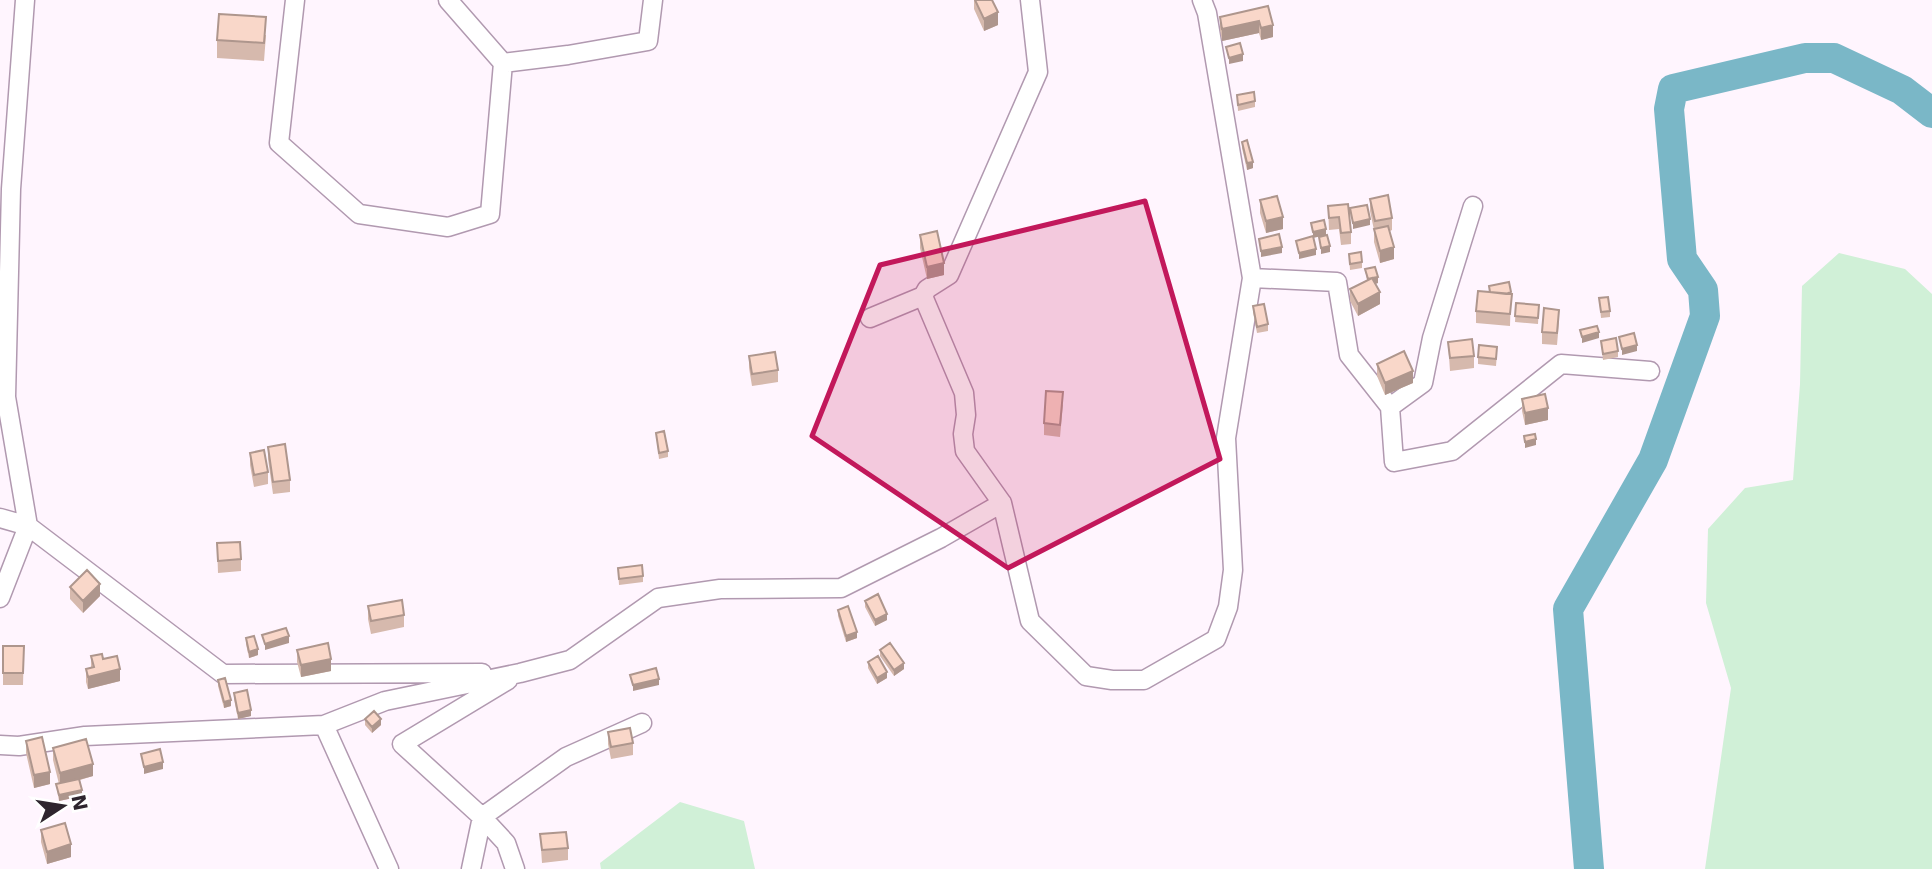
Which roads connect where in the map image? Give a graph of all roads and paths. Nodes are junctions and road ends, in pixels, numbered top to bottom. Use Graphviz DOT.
graph roads {
  1 [pos="25,0"];
  2 [pos="295,0"];
  3 [pos="448,0"];
  4 [pos="653,0"];
  5 [pos="1030,0"];
  6 [pos="1202,0"];
  7 [pos="503,63"];
  8 [pos="1473,206"];
  9 [pos="1252,278"];
  10 [pos="923,296"];
  11 [pos="870,318"];
  12 [pos="1650,370"];
  13 [pos="1390,407"];
  14 [pos="1002,503"];
  15 [pos="0,519"];
  16 [pos="28,526"];
  17 [pos="0,598"];
  18 [pos="520,673"];
  19 [pos="642,723"];
  20 [pos="324,725"];
  21 [pos="0,745"];
  22 [pos="482,817"];
  23 [pos="389,869"];
  24 [pos="471,869"];
  25 [pos="515,869"];
  1 -- 16 [label="street"];
  2 -- 7 [label="street"];
  3 -- 7 [label="street"];
  4 -- 7 [label="street"];
  5 -- 10 [label="street"];
  6 -- 9 [label="street"];
  8 -- 13 [label="street"];
  9 -- 13 [label="street"];
  9 -- 14 [label="street"];
  10 -- 11 [label="street"];
  10 -- 14 [label="street"];
  12 -- 13 [label="street"];
  14 -- 18 [label="street"];
  15 -- 16 [label="street"];
  16 -- 17 [label="street"];
  16 -- 18 [label="street"];
  18 -- 20 [label="street"];
  18 -- 22 [label="street"];
  19 -- 22 [label="street"];
  20 -- 21 [label="street"];
  20 -- 23 [label="street"];
  22 -- 24 [label="street"];
  22 -- 25 [label="street"];
}
